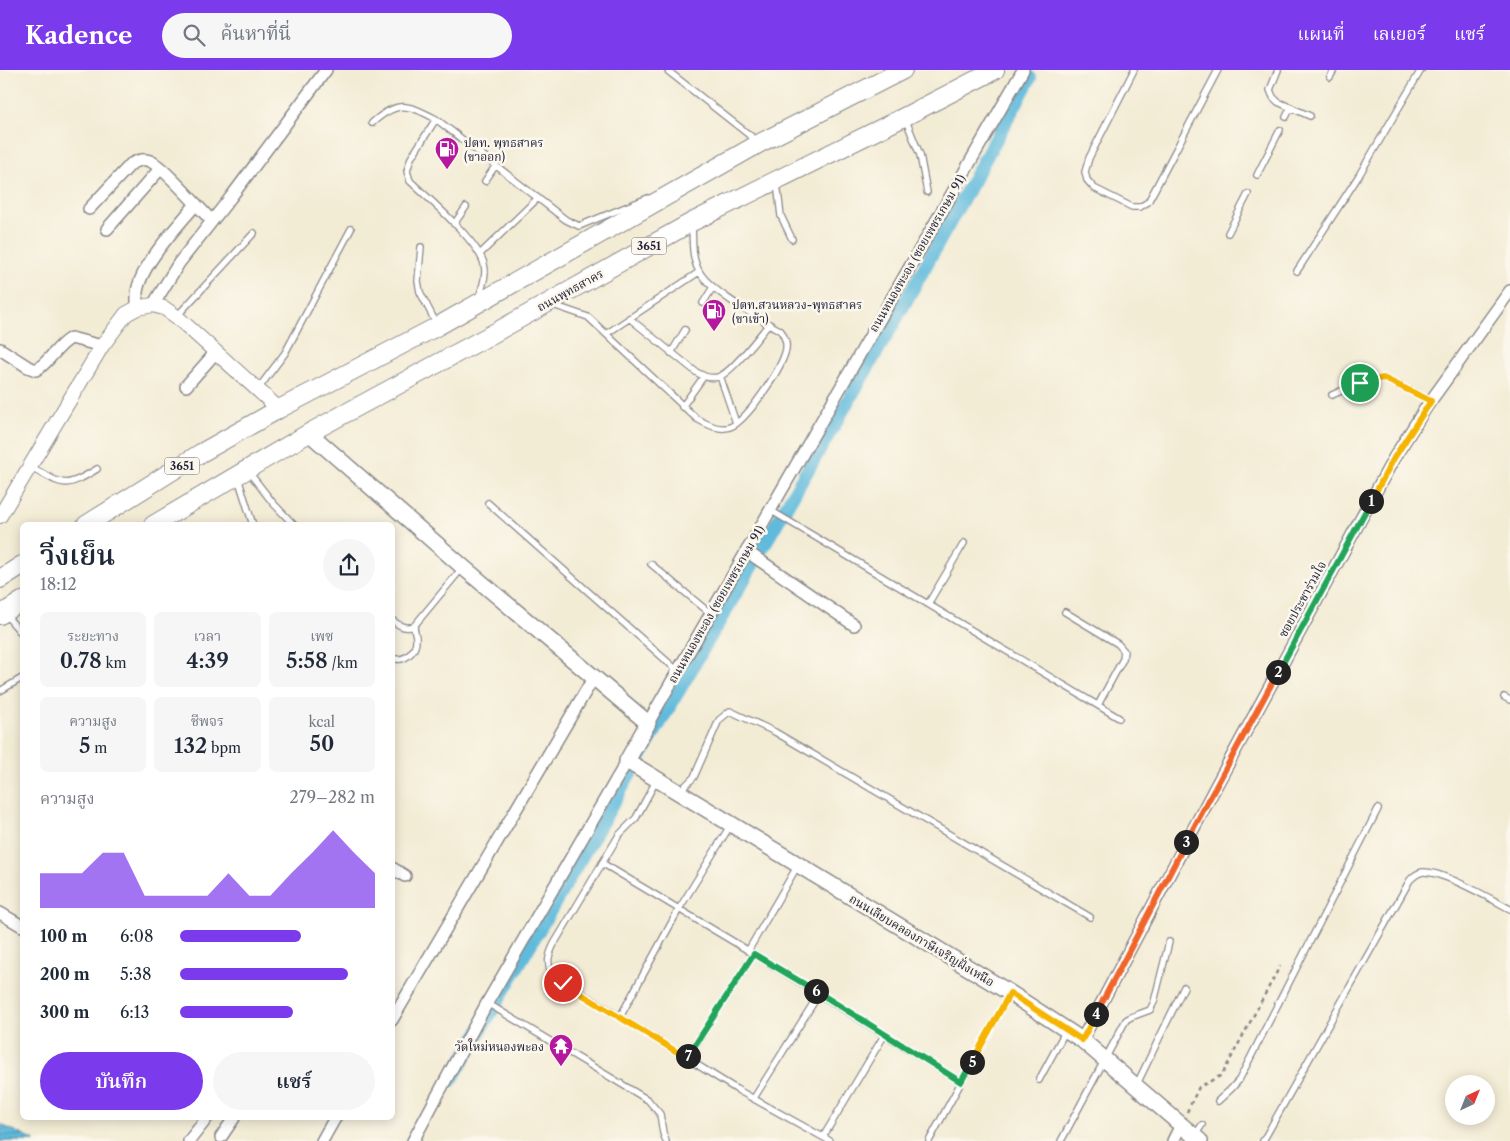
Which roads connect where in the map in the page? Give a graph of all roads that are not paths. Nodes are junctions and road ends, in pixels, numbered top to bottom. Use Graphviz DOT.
graph roads {
  1 [pos="326,70"];
  2 [pos="903,70"];
  3 [pos="995,70"];
  4 [pos="1023,70"];
  5 [pos="1134,70"];
  6 [pos="1218,70"];
  7 [pos="1278,70"];
  8 [pos="1334,70"];
  9 [pos="1421,70"];
  10 [pos="668,71"];
  11 [pos="1330,76"];
  12 [pos="1291,107"];
  13 [pos="1310,116"];
  14 [pos="904,117"];
  15 [pos="1286,117"];
  16 [pos="436,119"];
  17 [pos="372,123"];
  18 [pos="1280,130"];
  19 [pos="760,143"];
  20 [pos="496,166"];
  21 [pos="160,168"];
  22 [pos="711,172"];
  23 [pos="1258,175"];
  24 [pos="485,180"];
  25 [pos="776,180"];
  26 [pos="927,192"];
  27 [pos="1248,194"];
  28 [pos="538,198"];
  29 [pos="196,204"];
  30 [pos="466,207"];
  31 [pos="88,209"];
  32 [pos="212,221"];
  33 [pos="692,222"];
  34 [pos="454,224"];
  35 [pos="107,229"];
  36 [pos="351,229"];
  37 [pos="254,233"];
  38 [pos="1228,233"];
  39 [pos="792,239"];
  40 [pos="421,247"];
  41 [pos="480,254"];
  42 [pos="1297,271"];
  43 [pos="699,272"];
  44 [pos="714,286"];
  45 [pos="1510,291"];
  46 [pos="478,302"];
  47 [pos="546,303"];
  48 [pos="703,303"];
  49 [pos="153,305"];
  50 [pos="137,308"];
  51 [pos="177,316"];
  52 [pos="629,318"];
  53 [pos="769,324"];
  54 [pos="438,326"];
  55 [pos="685,330"];
  56 [pos="606,334"];
  57 [pos="102,346"];
  58 [pos="0,349"];
  59 [pos="216,352"];
  60 [pos="671,353"];
  61 [pos="704,376"];
  62 [pos="720,376"];
  63 [pos="186,386"];
  64 [pos="258,391"];
  65 [pos="1332,395"];
  66 [pos="1431,401"];
  67 [pos="682,407"];
  68 [pos="279,410"];
  69 [pos="736,423"];
  70 [pos="309,433"];
  71 [pos="29,466"];
  72 [pos="97,469"];
  73 [pos="242,473"];
  74 [pos="488,503"];
  75 [pos="770,510"];
  76 [pos="1,511"];
  77 [pos="91,522"];
  78 [pos="158,522"];
  79 [pos="252,522"];
  80 [pos="291,522"];
  81 [pos="964,543"];
  82 [pos="746,551"];
  83 [pos="651,564"];
  84 [pos="20,566"];
  85 [pos="463,567"];
  86 [pos="0,579"];
  87 [pos="20,602"];
  88 [pos="928,604"];
  89 [pos="1065,612"];
  90 [pos="2,613"];
  91 [pos="711,614"];
  92 [pos="395,622"];
  93 [pos="854,625"];
  94 [pos="414,626"];
  95 [pos="20,632"];
  96 [pos="395,659"];
  97 [pos="678,671"];
  98 [pos="594,677"];
  99 [pos="20,679"];
  100 [pos="0,691"];
  101 [pos="1504,697"];
  102 [pos="1510,700"];
  103 [pos="1098,705"];
  104 [pos="1119,718"];
  105 [pos="648,723"];
  106 [pos="627,761"];
  107 [pos="657,779"];
  108 [pos="678,792"];
  109 [pos="1378,809"];
  110 [pos="731,824"];
  111 [pos="602,863"];
  112 [pos="798,865"];
  113 [pos="395,870"];
  114 [pos="405,876"];
  115 [pos="679,908"];
  116 [pos="1510,909"];
  117 [pos="0,914"];
  118 [pos="1090,917"];
  119 [pos="20,925"];
  120 [pos="1169,942"];
  121 [pos="751,952"];
  122 [pos="1184,987"];
  123 [pos="1010,993"];
  124 [pos="819,994"];
  125 [pos="487,1002"];
  126 [pos="395,1015"];
  127 [pos="620,1017"];
  128 [pos="1066,1029"];
  129 [pos="885,1034"];
  130 [pos="1082,1040"];
  131 [pos="687,1058"];
  132 [pos="1106,1058"];
  133 [pos="1039,1080"];
  134 [pos="961,1082"];
  135 [pos="1136,1086"];
  136 [pos="754,1098"];
  137 [pos="1218,1100"];
  138 [pos="205,1120"];
  139 [pos="233,1120"];
  140 [pos="335,1120"];
  141 [pos="1181,1125"];
  142 [pos="1199,1134"];
  143 [pos="221,1137"];
  144 [pos="823,1137"];
  145 [pos="189,1141"];
  146 [pos="322,1141"];
  147 [pos="413,1141"];
  148 [pos="666,1141"];
  149 [pos="830,1141"];
  150 [pos="929,1141"];
  151 [pos="1061,1141"];
  152 [pos="1173,1141"];
  153 [pos="1263,1141"];
  1 -- 32 [label="street"];
  2 -- 19 [label="main road, 3651"];
  3 -- 14 [label="main road, ถนนพุทธสาคร / 3651"];
  4 -- 75 [label="street, ถนนหนองพะอง (ซอยเพชรเกษม 91)"];
  5 -- 6 [label="lane"];
  7 -- 12 [label="lane"];
  8 -- 11 [label="lane"];
  9 -- 42 [label="lane"];
  10 -- 19 [label="lane"];
  12 -- 13 [label="lane"];
  12 -- 15 [label="lane"];
  14 -- 25 [label="main road, ถนนพุทธสาคร / 3651"];
  14 -- 26 [label="lane"];
  16 -- 17 [label="lane"];
  16 -- 20 [label="lane"];
  16 -- 34 [label="lane"];
  18 -- 23 [label="lane"];
  19 -- 22 [label="main road, 3651"];
  20 -- 24 [label="lane"];
  20 -- 28 [label="lane"];
  21 -- 29 [label="street"];
  21 -- 31 [label="street"];
  21 -- 35 [label="street"];
  22 -- 28 [label="lane"];
  22 -- 46 [label="main road, 3651"];
  25 -- 33 [label="main road, ถนนพุทธสาคร / 3651"];
  25 -- 39 [label="lane"];
  27 -- 38 [label="lane"];
  28 -- 41 [label="lane"];
  29 -- 32 [label="street"];
  29 -- 50 [label="street"];
  30 -- 34 [label="lane"];
  32 -- 49 [label="street"];
  33 -- 43 [label="lane"];
  33 -- 47 [label="main road, ถนนพุทธสาคร / 3651"];
  34 -- 41 [label="lane"];
  36 -- 64 [label="lane"];
  37 -- 51 [label="lane"];
  40 -- 54 [label="lane"];
  41 -- 46 [label="lane"];
  43 -- 44 [label="lane"];
  43 -- 52 [label="lane"];
  44 -- 48 [label="lane"];
  44 -- 53 [label="lane"];
  45 -- 66 [label="street, ซอยประชาร่วมใจ"];
  46 -- 54 [label="main road, 3651"];
  47 -- 56 [label="lane"];
  47 -- 70 [label="main road, ถนนพุทธสาคร / 3651"];
  49 -- 50 [label="street"];
  49 -- 51 [label="street"];
  50 -- 57 [label="street"];
  51 -- 59 [label="street"];
  52 -- 56 [label="lane"];
  52 -- 60 [label="lane"];
  53 -- 62 [label="lane"];
  53 -- 69 [label="lane"];
  54 -- 68 [label="main road, 3651"];
  55 -- 60 [label="lane"];
  56 -- 67 [label="lane"];
  57 -- 58 [label="street"];
  57 -- 71 [label="street"];
  59 -- 63 [label="street"];
  59 -- 64 [label="street"];
  60 -- 61 [label="lane"];
  61 -- 62 [label="lane"];
  61 -- 67 [label="lane"];
  62 -- 69 [label="lane"];
  64 -- 68 [label="street"];
  65 -- 66 [label="lane"];
  66 -- 130 [label="street, ซอยประชาร่วมใจ"];
  67 -- 69 [label="lane"];
  68 -- 77 [label="main road, 3651"];
  70 -- 73 [label="main road, ถนนพุทธสาคร / 3651"];
  70 -- 85 [label="main road"];
  71 -- 72 [label="lane"];
  71 -- 76 [label="street"];
  73 -- 78 [label="main road, ถนนพุทธสาคร / 3651"];
  73 -- 79 [label="lane"];
  73 -- 80 [label="lane"];
  74 -- 97 [label="lane"];
  75 -- 82 [label="street, ถนนหนองพะอง (ซอยเพชรเกษม 91)"];
  75 -- 88 [label="lane"];
  81 -- 88 [label="lane"];
  82 -- 91 [label="street, ถนนหนองพะอง (ซอยเพชรเกษม 91)"];
  82 -- 93 [label="street"];
  83 -- 91 [label="lane"];
  84 -- 86 [label="main road"];
  85 -- 94 [label="lane"];
  85 -- 98 [label="main road"];
  87 -- 90 [label="main road"];
  88 -- 103 [label="lane"];
  89 -- 103 [label="lane"];
  90 -- 95 [label="lane"];
  91 -- 97 [label="street, ถนนหนองพะอง (ซอยเพชรเกษม 91)"];
  92 -- 94 [label="lane"];
  94 -- 96 [label="lane"];
  97 -- 105 [label="street, ถนนหนองพะอง (ซอยเพชรเกษม 91)"];
  98 -- 105 [label="main road"];
  98 -- 126 [label="street"];
  99 -- 100 [label="lane"];
  101 -- 102 [label="lane"];
  103 -- 104 [label="lane"];
  105 -- 106 [label="main road, ถนนหนองพะอง (ซอยเพชรเกษม 91)"];
  106 -- 107 [label="main road, ถนนเลียบคลองภาษีเจริญฝั่งเหนือ"];
  106 -- 125 [label="street, ถนนหนองพะอง (ซอยเพชรเกษม 91)"];
  107 -- 108 [label="main road, ถนนเลียบคลองภาษีเจริญฝั่งเหนือ"];
  107 -- 111 [label="lane"];
  108 -- 110 [label="main road, ถนนเลียบคลองภาษีเจริญฝั่งเหนือ"];
  108 -- 118 [label="lane"];
  109 -- 137 [label="lane"];
  110 -- 112 [label="main road, ถนนเลียบคลองภาษีเจริญฝั่งเหนือ"];
  110 -- 115 [label="lane"];
  111 -- 115 [label="lane"];
  111 -- 127 [label="lane"];
  112 -- 121 [label="lane"];
  112 -- 123 [label="main road, ถนนเลียบคลองภาษีเจริญฝั่งเหนือ"];
  113 -- 114 [label="street"];
  115 -- 121 [label="lane"];
  115 -- 127 [label="lane"];
  116 -- 153 [label="lane"];
  117 -- 119 [label="street"];
  120 -- 132 [label="lane"];
  121 -- 124 [label="lane"];
  121 -- 131 [label="lane"];
  122 -- 135 [label="lane"];
  123 -- 128 [label="main road, ถนนเลียบคลองภาษีเจริญฝั่งเหนือ"];
  123 -- 134 [label="lane"];
  124 -- 129 [label="lane"];
  124 -- 136 [label="lane"];
  125 -- 147 [label="street, ถนนหนองพะอง (ซอยเพชรเกษม 91)"];
  125 -- 148 [label="lane"];
  127 -- 131 [label="lane"];
  128 -- 130 [label="main road, ถนนเลียบคลองภาษีเจริญฝั่งเหนือ"];
  128 -- 133 [label="lane"];
  129 -- 134 [label="lane"];
  129 -- 144 [label="lane"];
  130 -- 132 [label="main road, ถนนเลียบคลองภาษีเจริญฝั่งเหนือ"];
  131 -- 136 [label="lane"];
  132 -- 135 [label="main road, ถนนเลียบคลองภาษีเจริญฝั่งเหนือ"];
  132 -- 151 [label="lane"];
  134 -- 150 [label="lane"];
  135 -- 141 [label="main road, ถนนเลียบคลองภาษีเจริญฝั่งเหนือ"];
  136 -- 144 [label="lane"];
  138 -- 145 [label="street"];
  139 -- 143 [label="street"];
  140 -- 146 [label="street"];
  141 -- 142 [label="main road, ถนนเลียบคลองภาษีเจริญฝั่งเหนือ"];
  141 -- 152 [label="street"];
  144 -- 149 [label="lane"];
}
